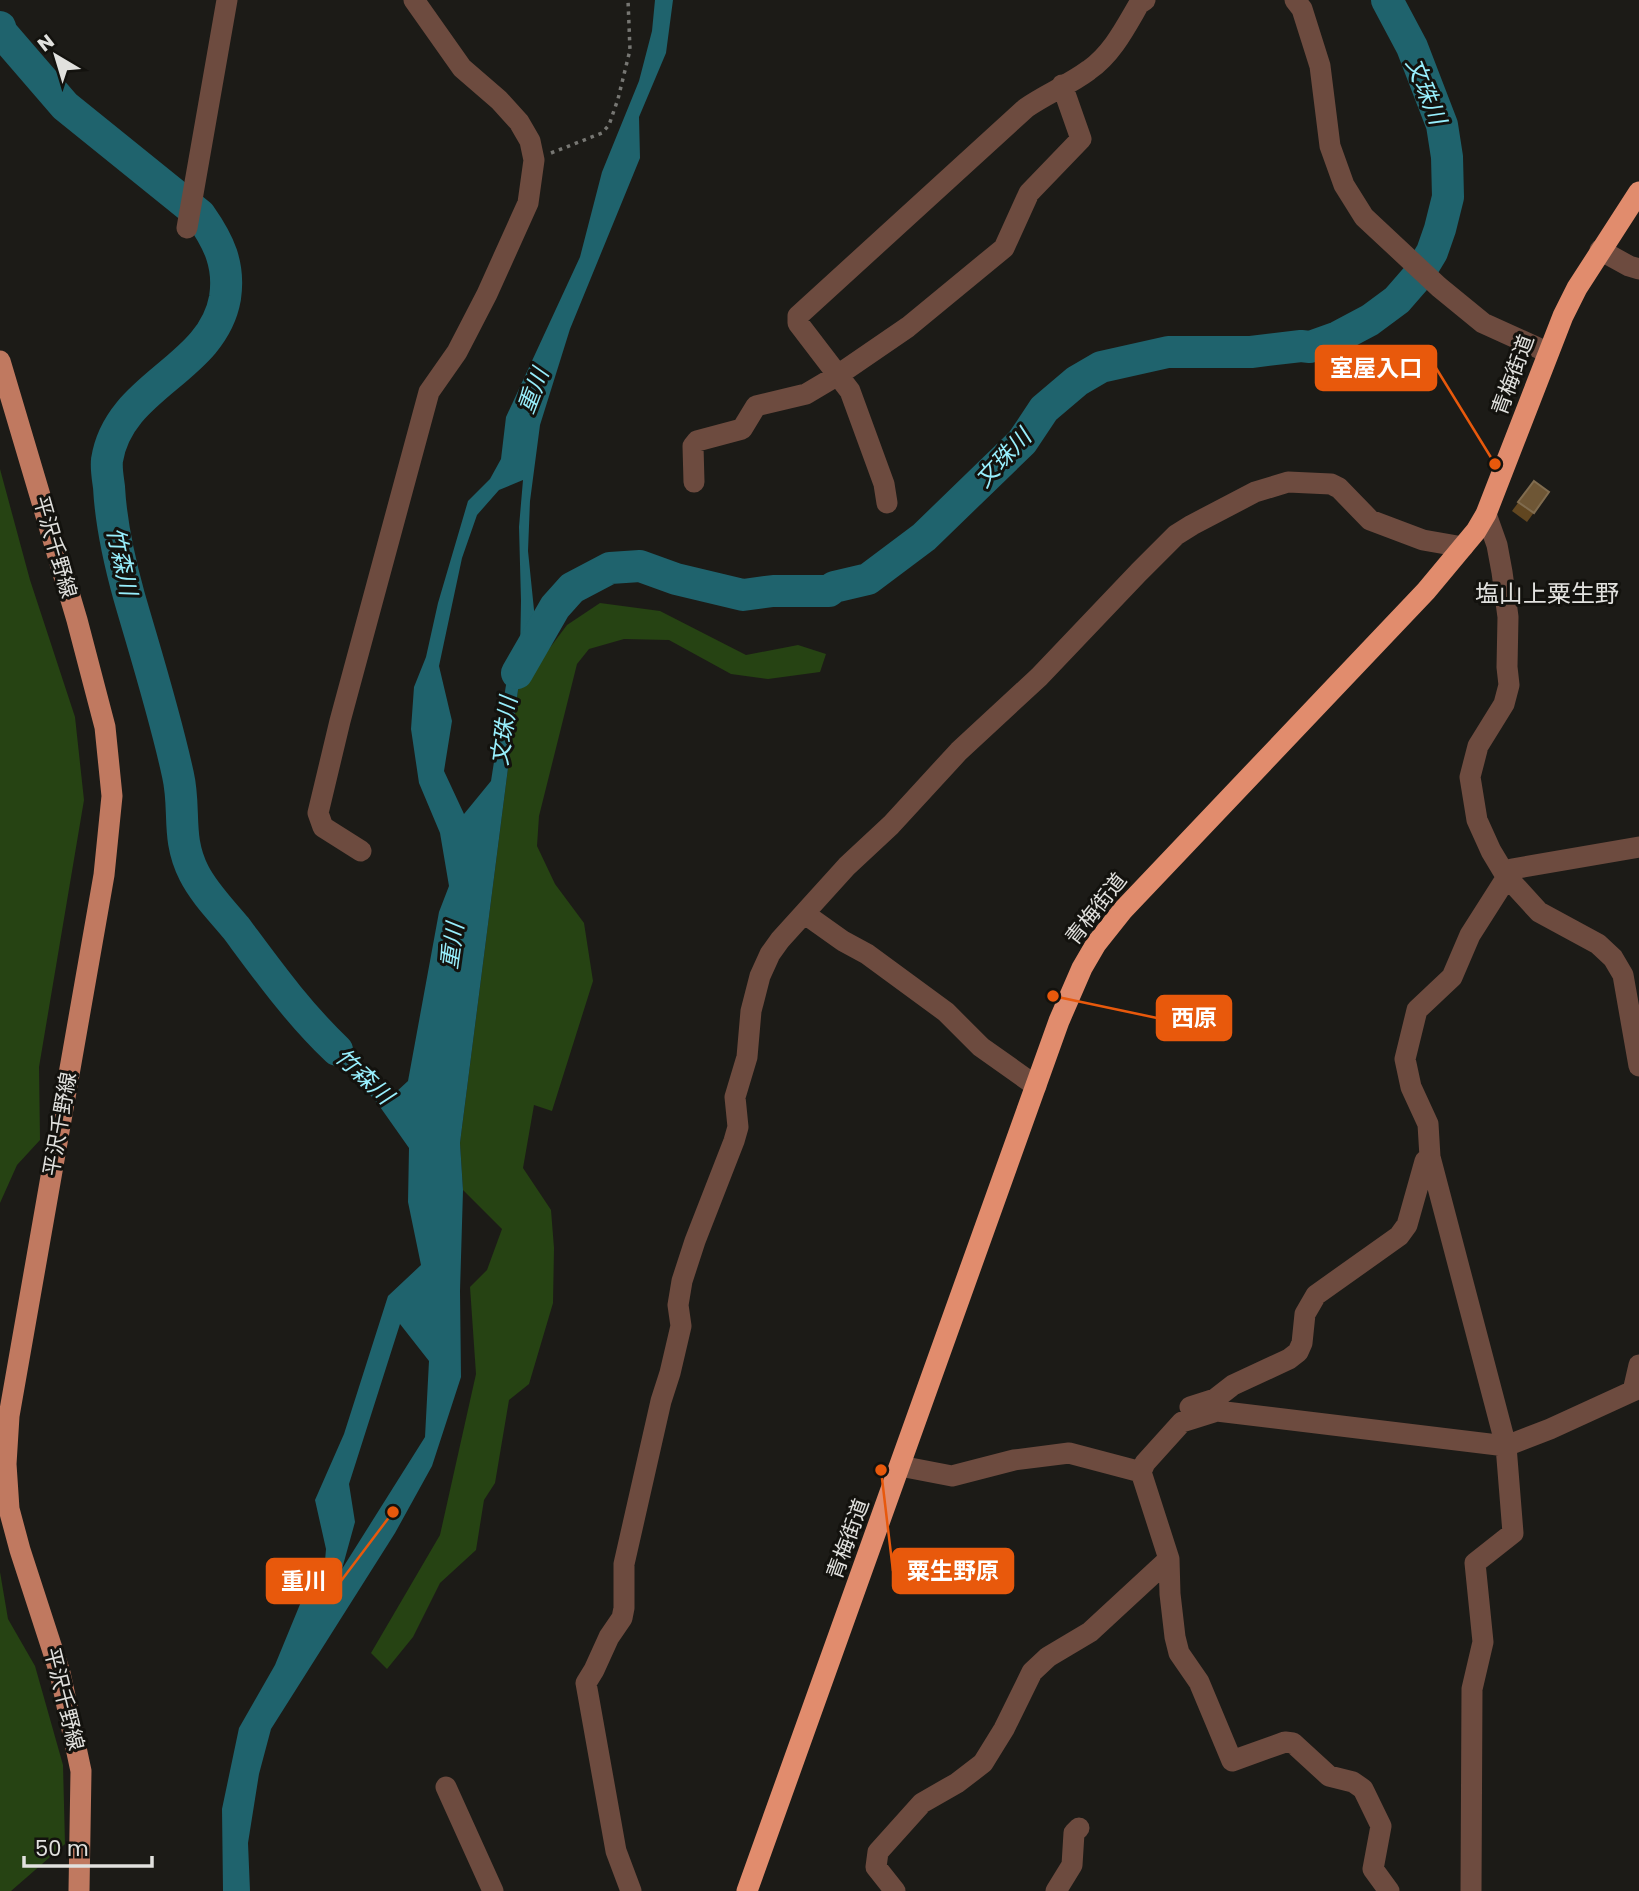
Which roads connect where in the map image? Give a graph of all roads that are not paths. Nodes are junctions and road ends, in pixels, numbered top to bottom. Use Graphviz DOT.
graph roads {
  1 [pos="227,0"];
  2 [pos="414,0"];
  3 [pos="1145,0"];
  4 [pos="1295,0"];
  5 [pos="1062,85"];
  6 [pos="1639,192"];
  7 [pos="187,225"];
  8 [pos="1601,250"];
  9 [pos="1639,269"];
  10 [pos="1547,352"];
  11 [pos="0,361"];
  12 [pos="838,375"];
  13 [pos="694,482"];
  14 [pos="887,503"];
  15 [pos="1486,514"];
  16 [pos="1463,547"];
  17 [pos="1639,847"];
  18 [pos="361,851"];
  19 [pos="1506,876"];
  20 [pos="805,914"];
  21 [pos="1639,1066"];
  22 [pos="1036,1086"];
  23 [pos="1430,1157"];
  24 [pos="1639,1365"];
  25 [pos="1166,1439"];
  26 [pos="1506,1446"];
  27 [pos="900,1466"];
  28 [pos="1141,1472"];
  29 [pos="1169,1559"];
  30 [pos="446,1787"];
  31 [pos="1079,1828"];
  32 [pos="79,1891"];
  33 [pos="492,1891"];
  34 [pos="631,1891"];
  35 [pos="747,1891"];
  36 [pos="895,1891"];
  37 [pos="1056,1891"];
  38 [pos="1389,1891"];
  39 [pos="1471,1891"];
  1 -- 7 [label="street"];
  2 -- 18 [label="street"];
  3 -- 5 [label="street"];
  4 -- 10 [label="street"];
  5 -- 12 [label="street"];
  5 -- 12 [label="street"];
  6 -- 8 [label="highway, 青梅街道"];
  8 -- 9 [label="street"];
  8 -- 10 [label="highway, 青梅街道"];
  10 -- 15 [label="highway, 青梅街道"];
  11 -- 32 [label="main road, 平沢千野線"];
  12 -- 13 [label="street"];
  12 -- 14 [label="street"];
  15 -- 16 [label="highway, 青梅街道"];
  15 -- 19 [label="street"];
  16 -- 20 [label="street"];
  16 -- 22 [label="highway, 青梅街道"];
  17 -- 19 [label="street"];
  19 -- 21 [label="street"];
  19 -- 23 [label="street"];
  20 -- 22 [label="street"];
  20 -- 34 [label="street"];
  22 -- 27 [label="highway, 青梅街道"];
  23 -- 25 [label="street"];
  23 -- 26 [label="street"];
  24 -- 26 [label="street"];
  25 -- 26 [label="street"];
  25 -- 28 [label="street"];
  26 -- 39 [label="street"];
  27 -- 28 [label="street"];
  27 -- 35 [label="highway, 青梅街道"];
  28 -- 29 [label="street"];
  29 -- 36 [label="street"];
  29 -- 38 [label="street"];
  30 -- 33 [label="street"];
  31 -- 37 [label="street"];
}
